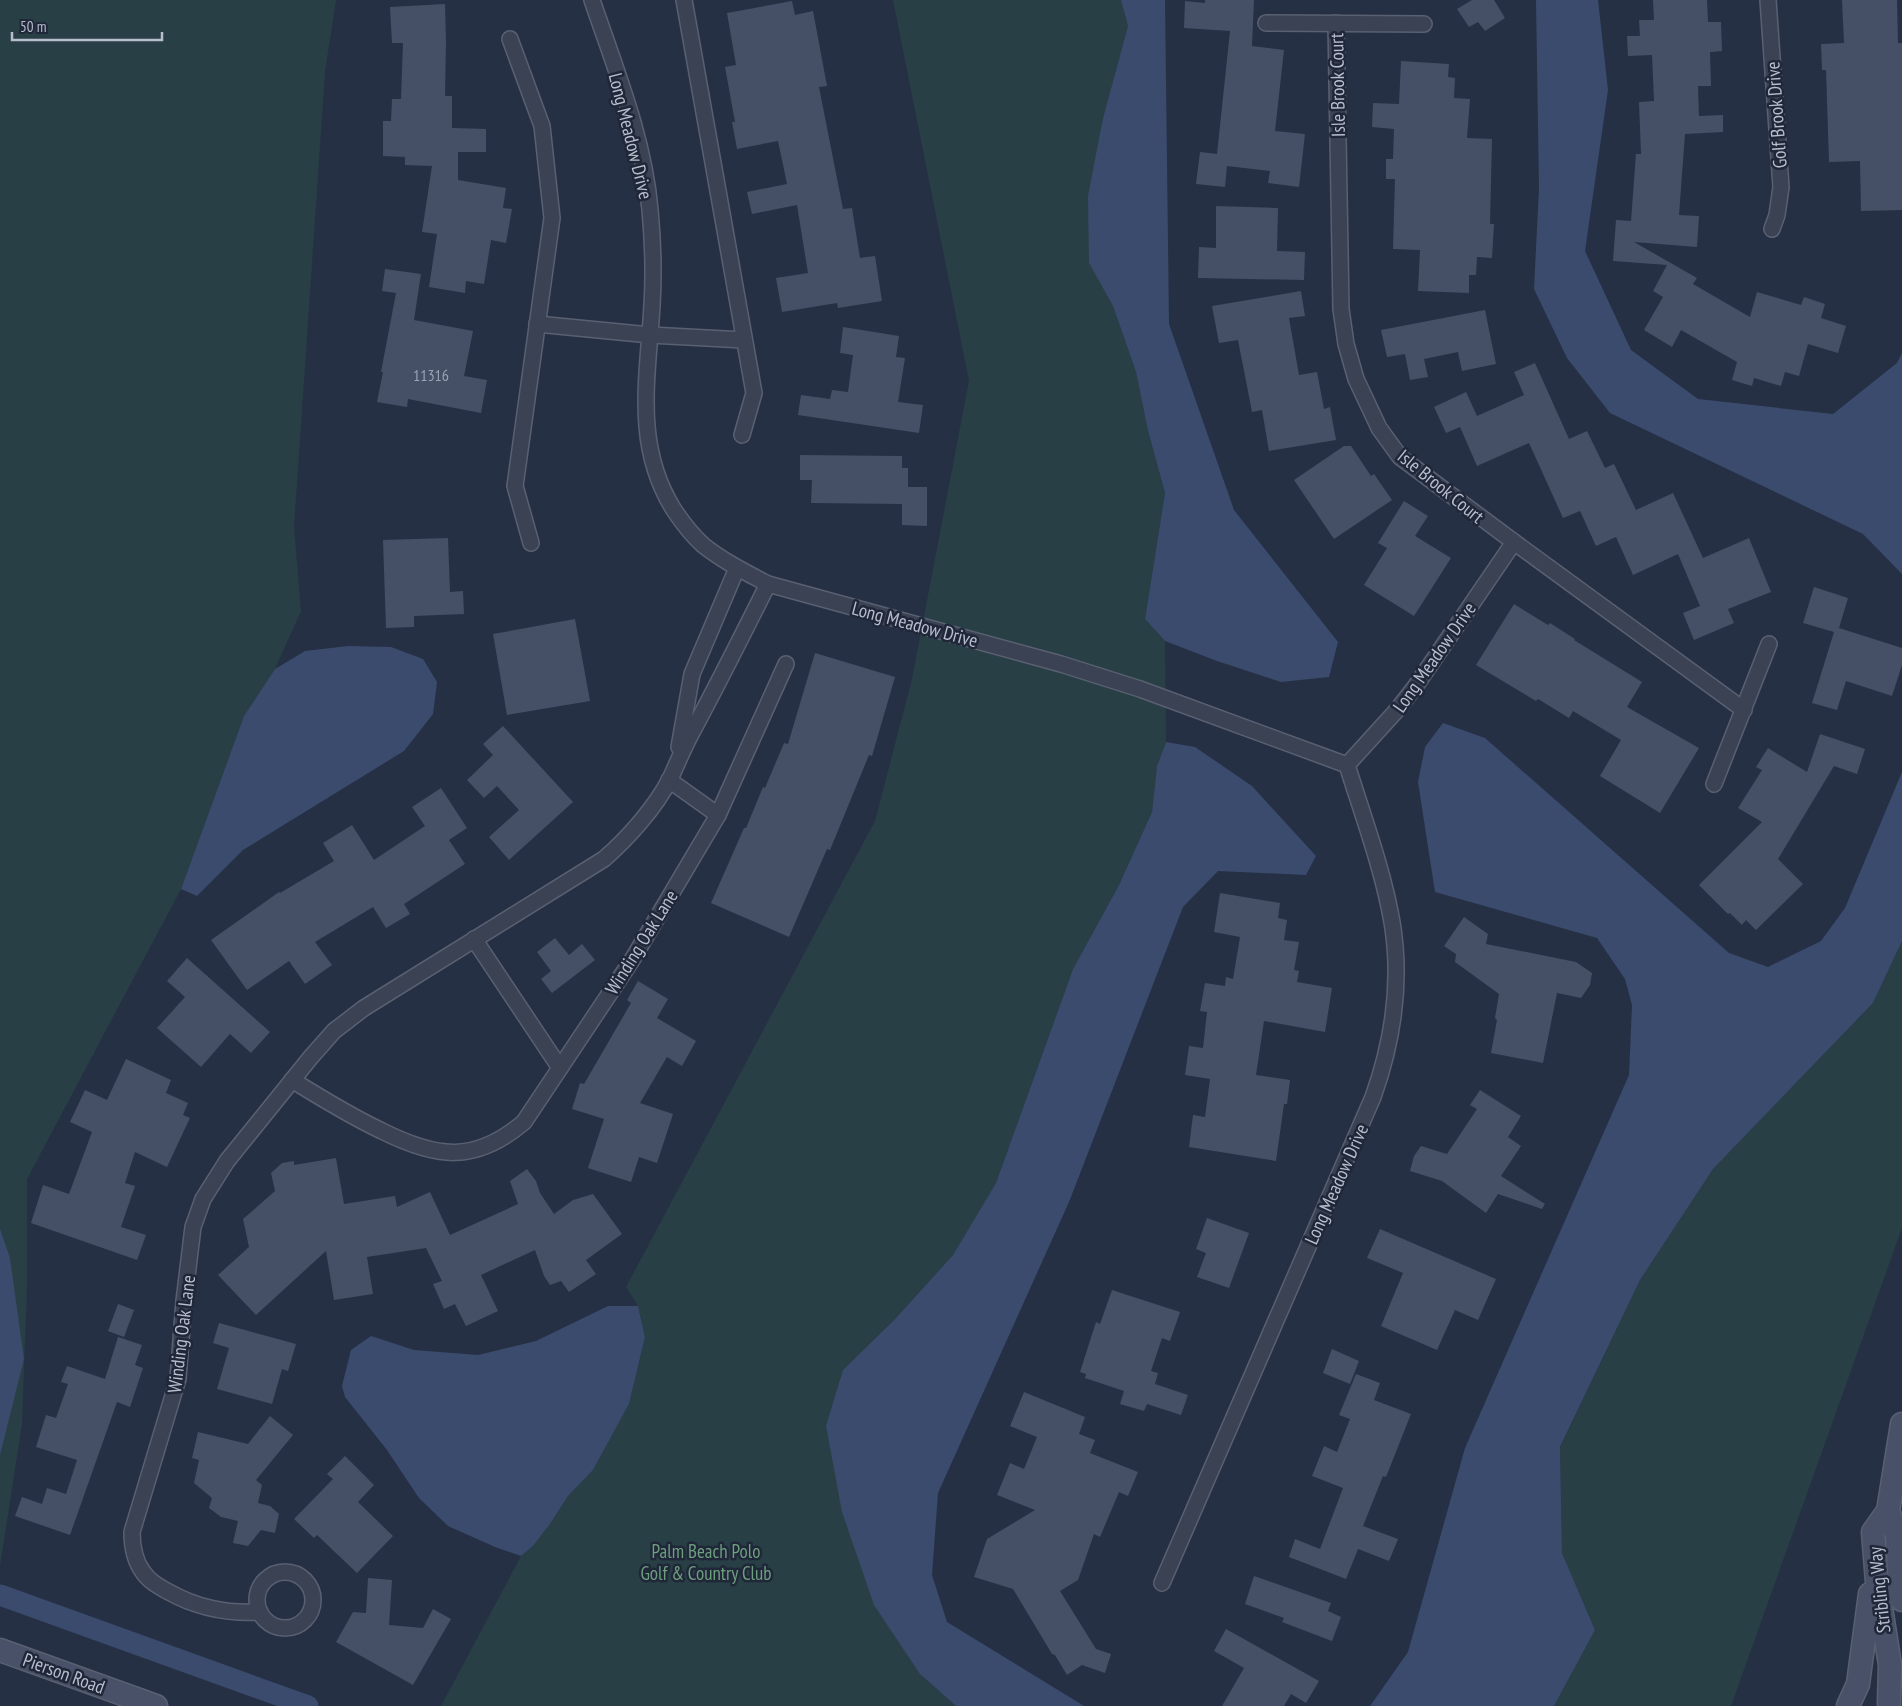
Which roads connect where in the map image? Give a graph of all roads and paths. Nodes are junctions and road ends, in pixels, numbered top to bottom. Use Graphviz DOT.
graph roads {
  1 [pos="592,0"];
  2 [pos="684,0"];
  3 [pos="1768,0"];
  4 [pos="1266,23"];
  5 [pos="1336,23"];
  6 [pos="1424,24"];
  7 [pos="510,39"];
  8 [pos="1772,229"];
  9 [pos="537,324"];
  10 [pos="650,336"];
  11 [pos="744,340"];
  12 [pos="742,435"];
  13 [pos="1514,542"];
  14 [pos="531,543"];
  15 [pos="736,568"];
  16 [pos="768,584"];
  17 [pos="1769,644"];
  18 [pos="786,664"];
  19 [pos="1744,710"];
  20 [pos="677,761"];
  21 [pos="1347,765"];
  22 [pos="669,780"];
  23 [pos="1714,784"];
  24 [pos="718,815"];
  25 [pos="474,939"];
  26 [pos="560,1068"];
  27 [pos="292,1080"];
  28 [pos="1902,1424"];
  29 [pos="1888,1511"];
  30 [pos="1874,1548"];
  31 [pos="1162,1583"];
  32 [pos="1902,1600"];
  33 [pos="260,1612"];
  34 [pos="1,1652"];
  35 [pos="1892,1700"];
  36 [pos="156,1706"];
  37 [pos="1848,1706"];
  1 -- 10 [label="street, Long Meadow Drive"];
  2 -- 11 [label="street"];
  3 -- 8 [label="street, Golf Brook Drive"];
  4 -- 5 [label="street, Isle Brook Court"];
  5 -- 6 [label="street, Isle Brook Court"];
  5 -- 13 [label="street, Isle Brook Court"];
  7 -- 9 [label="street"];
  9 -- 10 [label="street"];
  9 -- 14 [label="street"];
  10 -- 11 [label="street"];
  10 -- 15 [label="street, Long Meadow Drive"];
  11 -- 12 [label="street"];
  13 -- 19 [label="street, Isle Brook Court"];
  13 -- 21 [label="street, Long Meadow Drive"];
  15 -- 16 [label="street, Long Meadow Drive"];
  15 -- 20 [label="street, Winding Oak Lane"];
  16 -- 20 [label="street, Winding Oak Lane"];
  16 -- 21 [label="street, Long Meadow Drive"];
  17 -- 19 [label="street"];
  18 -- 24 [label="street, Winding Oak Lane"];
  19 -- 23 [label="street"];
  20 -- 22 [label="street, Winding Oak Lane"];
  21 -- 31 [label="street, Long Meadow Drive"];
  22 -- 24 [label="street"];
  22 -- 25 [label="street, Winding Oak Lane"];
  24 -- 26 [label="street, Winding Oak Lane"];
  25 -- 26 [label="street"];
  25 -- 27 [label="street, Winding Oak Lane"];
  26 -- 27 [label="street, Winding Oak Lane"];
  27 -- 33 [label="street, Winding Oak Lane"];
  28 -- 29 [label="street, Stribling Way"];
  29 -- 30 [label="street, Stribling Way"];
  29 -- 32 [label="street, Stribling Way"];
  30 -- 35 [label="street, Stribling Way"];
  30 -- 37 [label="street"];
  34 -- 36 [label="street, Pierson Road"];
}
